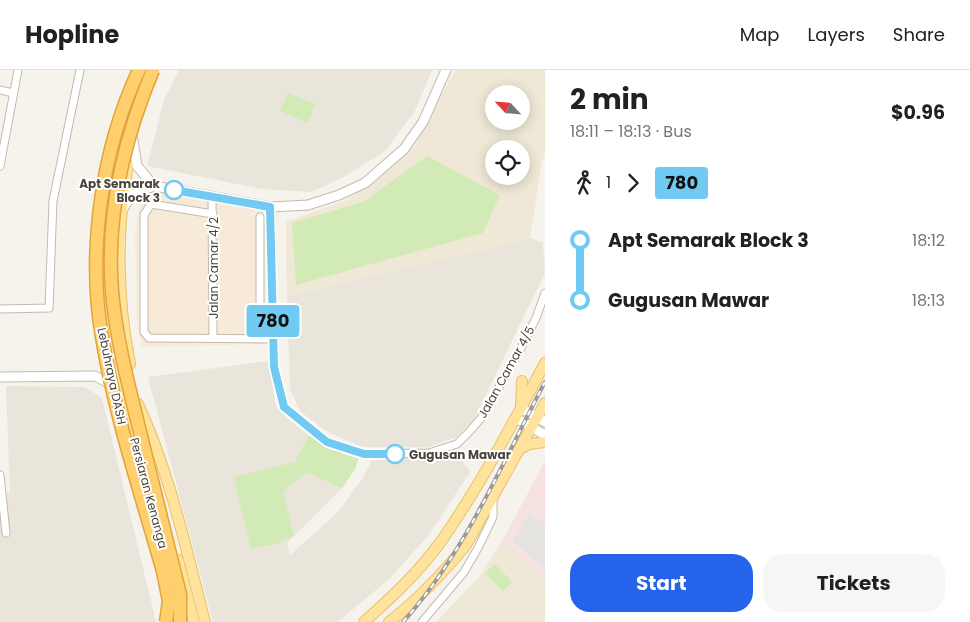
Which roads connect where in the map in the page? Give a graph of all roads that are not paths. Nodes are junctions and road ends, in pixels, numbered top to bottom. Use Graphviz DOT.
graph roads {
  1 [pos="18,70"];
  2 [pos="80,70"];
  3 [pos="139,70"];
  4 [pos="146,70"];
  5 [pos="153,70"];
  6 [pos="159,70"];
  7 [pos="446,70"];
  8 [pos="0,90"];
  9 [pos="13,93"];
  10 [pos="133,140"];
  11 [pos="0,166"];
  12 [pos="154,186"];
  13 [pos="212,197"];
  14 [pos="270,207"];
  15 [pos="122,212"];
  16 [pos="212,214"];
  17 [pos="260,217"];
  18 [pos="545,292"];
  19 [pos="0,309"];
  20 [pos="213,338"];
  21 [pos="260,339"];
  22 [pos="274,339"];
  23 [pos="112,344"];
  24 [pos="545,363"];
  25 [pos="95,376"];
  26 [pos="0,377"];
  27 [pos="522,381"];
  28 [pos="124,396"];
  29 [pos="545,403"];
  30 [pos="138,404"];
  31 [pos="521,408"];
  32 [pos="516,418"];
  33 [pos="541,420"];
  34 [pos="532,427"];
  35 [pos="545,435"];
  36 [pos="545,442"];
  37 [pos="519,450"];
  38 [pos="0,475"];
  39 [pos="493,496"];
  40 [pos="6,533"];
  41 [pos="166,622"];
  42 [pos="182,622"];
  43 [pos="194,622"];
  44 [pos="205,622"];
  45 [pos="364,622"];
  46 [pos="389,622"];
  47 [pos="422,622"];
  1 -- 9 [label="street"];
  2 -- 19 [label="street"];
  3 -- 41 [label="highway, Lebuhraya DASH, bridge"];
  4 -- 23 [label="main road, Persiaran Kenanga"];
  5 -- 42 [label="highway, Lebuhraya DASH, bridge"];
  6 -- 10 [label="main road, Persiaran Kenanga"];
  7 -- 14 [label="street"];
  8 -- 9 [label="street"];
  9 -- 11 [label="street"];
  10 -- 12 [label="street"];
  10 -- 15 [label="main road, Persiaran Kenanga"];
  12 -- 13 [label="street"];
  12 -- 15 [label="street"];
  13 -- 14 [label="street"];
  13 -- 16 [label="street, Jalan Camar 4/2"];
  14 -- 22 [label="street, Jalan Camar 4/5"];
  15 -- 30 [label="main road, Persiaran Kenanga"];
  16 -- 20 [label="street, Jalan Camar 4/2"];
  16 -- 20 [label="street"];
  17 -- 21 [label="street"];
  18 -- 22 [label="street, Jalan Camar 4/5"];
  20 -- 21 [label="street"];
  21 -- 22 [label="street"];
  23 -- 25 [label="street"];
  23 -- 28 [label="main road, Persiaran Kenanga"];
  24 -- 31 [label="main road"];
  25 -- 26 [label="street"];
  25 -- 28 [label="street"];
  27 -- 31 [label="main road"];
  28 -- 42 [label="main road, Persiaran Kenanga"];
  29 -- 33 [label="main road"];
  30 -- 43 [label="main road, Persiaran Kenanga"];
  30 -- 44 [label="main road"];
  31 -- 32 [label="main road"];
  31 -- 33 [label="street"];
  32 -- 34 [label="street"];
  32 -- 45 [label="main road"];
  33 -- 34 [label="main road"];
  34 -- 35 [label="street"];
  34 -- 37 [label="main road"];
  36 -- 37 [label="main road"];
  37 -- 39 [label="main road"];
  38 -- 40 [label="street"];
  39 -- 46 [label="main road"];
  39 -- 47 [label="street"];
}
